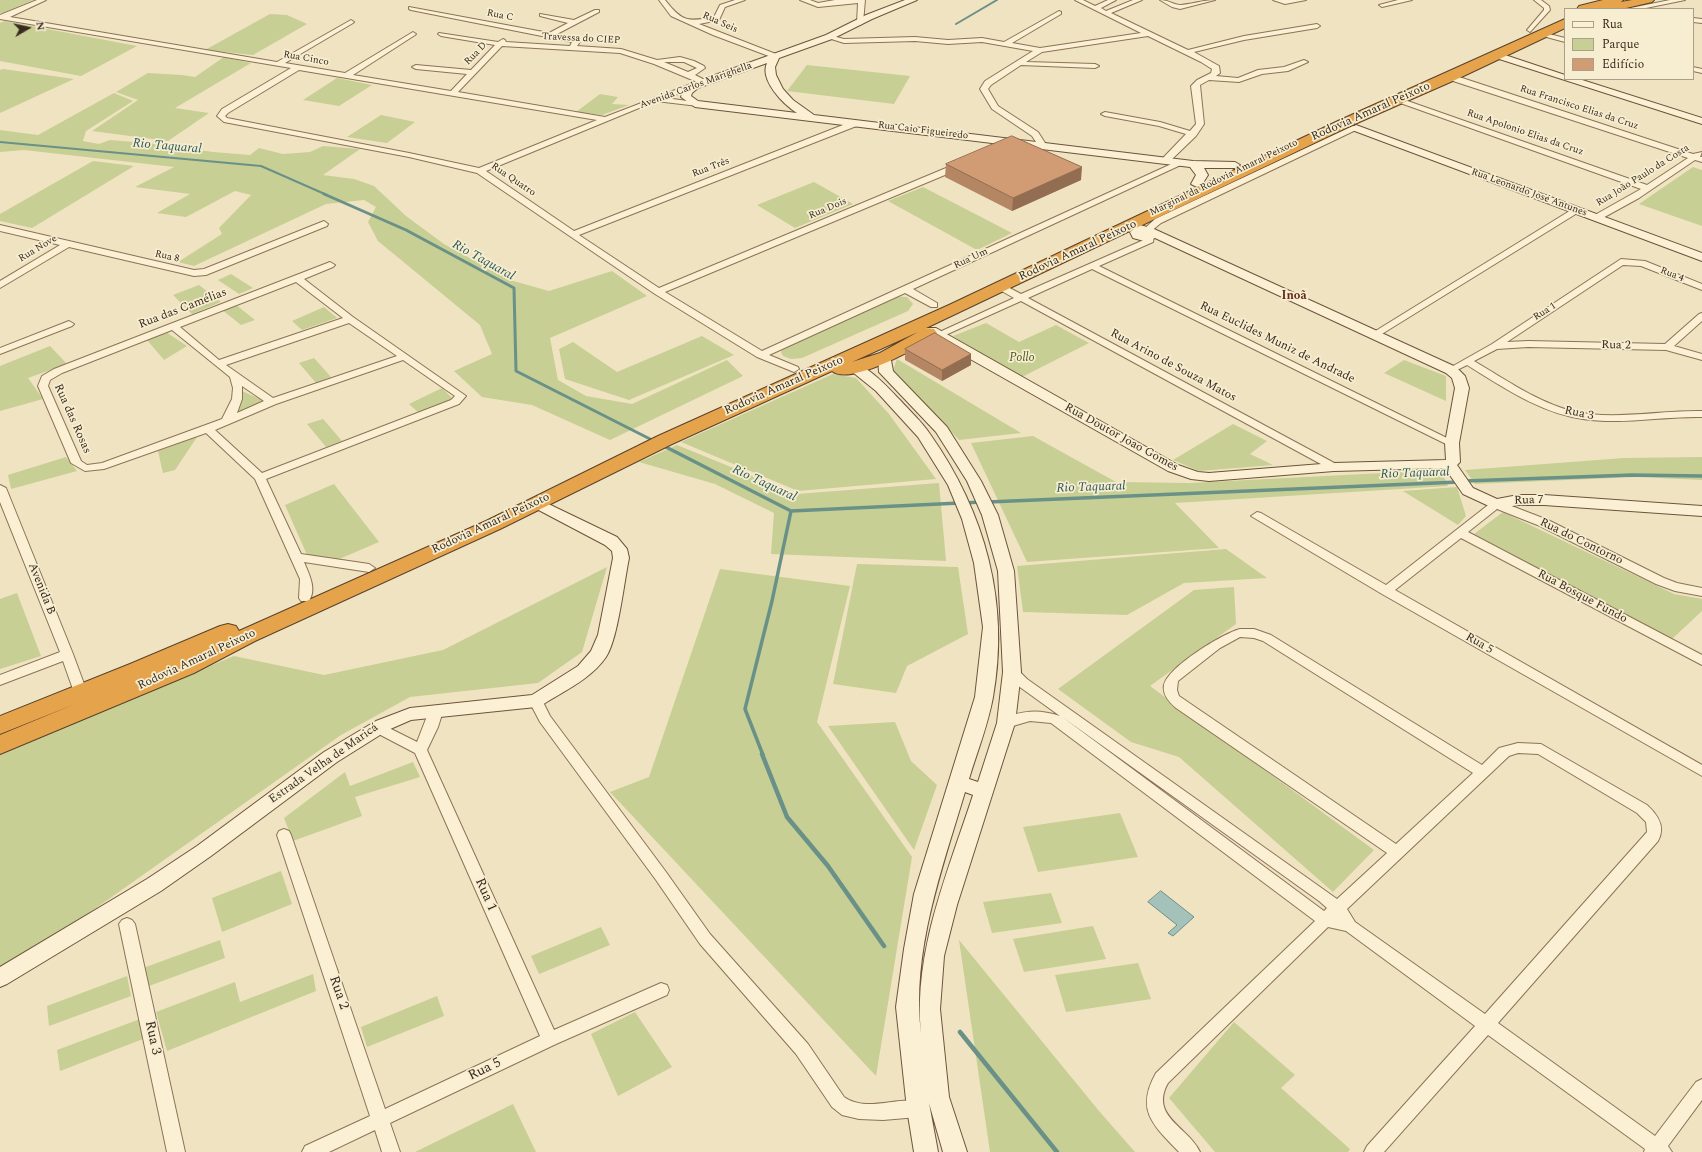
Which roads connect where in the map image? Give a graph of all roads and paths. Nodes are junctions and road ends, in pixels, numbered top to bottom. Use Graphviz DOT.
graph roads {
  1 [pos="43,0"];
  2 [pos="662,0"];
  3 [pos="742,0"];
  4 [pos="803,0"];
  5 [pos="913,0"];
  6 [pos="1078,0"];
  7 [pos="1113,0"];
  8 [pos="1139,0"];
  9 [pos="1176,0"];
  10 [pos="1212,0"];
  11 [pos="1276,0"];
  12 [pos="1303,0"];
  13 [pos="1409,0"];
  14 [pos="1537,0"];
  15 [pos="1617,0"];
  16 [pos="1682,0"];
  17 [pos="862,1"];
  18 [pos="1165,1"];
  19 [pos="1382,5"];
  20 [pos="1645,6"];
  21 [pos="411,8"];
  22 [pos="1096,8"];
  23 [pos="1587,8"];
  24 [pos="1619,8"];
  25 [pos="1634,8"];
  26 [pos="597,11"];
  27 [pos="1059,13"];
  28 [pos="1106,13"];
  29 [pos="542,15"];
  30 [pos="1564,16"];
  31 [pos="1,18"];
  32 [pos="351,22"];
  33 [pos="573,22"];
  34 [pos="695,23"];
  35 [pos="860,23"];
  36 [pos="1564,23"];
  37 [pos="1317,26"];
  38 [pos="516,30"];
  39 [pos="1535,32"];
  40 [pos="412,34"];
  41 [pos="441,34"];
  42 [pos="1148,34"];
  43 [pos="1564,34"];
  44 [pos="548,36"];
  45 [pos="829,37"];
  46 [pos="1556,38"];
  47 [pos="1564,40"];
  48 [pos="499,44"];
  49 [pos="1005,44"];
  50 [pos="571,48"];
  51 [pos="1040,50"];
  52 [pos="1187,52"];
  53 [pos="1496,55"];
  54 [pos="776,57"];
  55 [pos="657,62"];
  56 [pos="1304,62"];
  57 [pos="1019,63"];
  58 [pos="278,64"];
  59 [pos="755,64"];
  60 [pos="1095,66"];
  61 [pos="416,67"];
  62 [pos="770,67"];
  63 [pos="297,68"];
  64 [pos="472,72"];
  65 [pos="689,75"];
  66 [pos="346,76"];
  67 [pos="1450,77"];
  68 [pos="1207,78"];
  69 [pos="1564,78"];
  70 [pos="1572,80"];
  71 [pos="705,82"];
  72 [pos="694,86"];
  73 [pos="452,94"];
  74 [pos="653,100"];
  75 [pos="1396,100"];
  76 [pos="695,104"];
  77 [pos="796,113"];
  78 [pos="1105,114"];
  79 [pos="608,120"];
  80 [pos="1702,121"];
  81 [pos="856,123"];
  82 [pos="1356,128"];
  83 [pos="1192,134"];
  84 [pos="1043,146"];
  85 [pos="1702,152"];
  86 [pos="1698,159"];
  87 [pos="1165,161"];
  88 [pos="968,162"];
  89 [pos="1181,163"];
  90 [pos="1193,164"];
  91 [pos="1235,165"];
  92 [pos="480,171"];
  93 [pos="1197,184"];
  94 [pos="1647,188"];
  95 [pos="1576,210"];
  96 [pos="1596,218"];
  97 [pos="324,224"];
  98 [pos="0,228"];
  99 [pos="1145,233"];
  100 [pos="573,234"];
  101 [pos="1106,237"];
  102 [pos="67,244"];
  103 [pos="1702,257"];
  104 [pos="1642,263"];
  105 [pos="330,265"];
  106 [pos="1092,266"];
  107 [pos="297,278"];
  108 [pos="0,284"];
  109 [pos="1001,287"];
  110 [pos="1702,287"];
  111 [pos="906,289"];
  112 [pos="658,292"];
  113 [pos="1019,298"];
  114 [pos="934,305"];
  115 [pos="955,309"];
  116 [pos="1702,316"];
  117 [pos="350,319"];
  118 [pos="69,324"];
  119 [pos="174,327"];
  120 [pos="1514,332"];
  121 [pos="935,333"];
  122 [pos="1374,335"];
  123 [pos="1528,344"];
  124 [pos="1495,346"];
  125 [pos="1667,347"];
  126 [pos="0,351"];
  127 [pos="761,355"];
  128 [pos="403,357"];
  129 [pos="1702,357"];
  130 [pos="1468,362"];
  131 [pos="218,364"];
  132 [pos="885,365"];
  133 [pos="794,369"];
  134 [pos="1451,370"];
  135 [pos="818,371"];
  136 [pos="862,372"];
  137 [pos="235,377"];
  138 [pos="46,378"];
  139 [pos="272,402"];
  140 [pos="1702,414"];
  141 [pos="227,420"];
  142 [pos="208,429"];
  143 [pos="660,436"];
  144 [pos="1452,443"];
  145 [pos="619,455"];
  146 [pos="1334,467"];
  147 [pos="1452,467"];
  148 [pos="260,478"];
  149 [pos="0,488"];
  150 [pos="536,503"];
  151 [pos="1496,504"];
  152 [pos="1702,511"];
  153 [pos="1257,516"];
  154 [pos="1461,533"];
  155 [pos="294,557"];
  156 [pos="368,568"];
  157 [pos="1386,592"];
  158 [pos="1702,592"];
  159 [pos="305,598"];
  160 [pos="991,627"];
  161 [pos="1010,628"];
  162 [pos="67,654"];
  163 [pos="1702,661"];
  164 [pos="1012,672"];
  165 [pos="0,680"];
  166 [pos="80,692"];
  167 [pos="536,701"];
  168 [pos="436,711"];
  169 [pos="1006,724"];
  170 [pos="0,725"];
  171 [pos="376,727"];
  172 [pos="0,745"];
  173 [pos="420,750"];
  174 [pos="1702,771"];
  175 [pos="1483,772"];
  176 [pos="958,782"];
  177 [pos="984,791"];
  178 [pos="284,835"];
  179 [pos="1397,852"];
  180 [pos="1338,909"];
  181 [pos="1325,920"];
  182 [pos="127,924"];
  183 [pos="1350,926"];
  184 [pos="0,978"];
  185 [pos="661,990"];
  186 [pos="907,1007"];
  187 [pos="929,1008"];
  188 [pos="1487,1024"];
  189 [pos="550,1039"];
  190 [pos="1702,1087"];
  191 [pos="918,1109"];
  192 [pos="380,1120"];
  193 [pos="1658,1150"];
  194 [pos="176,1152"];
  195 [pos="311,1152"];
  196 [pos="391,1152"];
  197 [pos="926,1152"];
  198 [pos="955,1152"];
  199 [pos="1191,1152"];
  200 [pos="1373,1152"];
  1 -- 31 [label="street"];
  2 -- 34 [label="street, Rua Seis"];
  3 -- 34 [label="street"];
  4 -- 17 [label="street"];
  5 -- 35 [label="street, Avenida Carlos Marighella"];
  6 -- 22 [label="street"];
  7 -- 22 [label="street"];
  8 -- 28 [label="street"];
  9 -- 18 [label="street"];
  10 -- 18 [label="street"];
  11 -- 12 [label="street"];
  13 -- 19 [label="street"];
  14 -- 39 [label="street"];
  15 -- 23 [label="highway"];
  16 -- 20 [label="street"];
  17 -- 35 [label="street"];
  20 -- 24 [label="highway"];
  20 -- 25 [label="street"];
  21 -- 38 [label="street, Rua C"];
  22 -- 28 [label="street"];
  26 -- 33 [label="street"];
  27 -- 49 [label="street"];
  28 -- 42 [label="street"];
  29 -- 33 [label="street"];
  30 -- 39 [label="highway, Rodovia Amaral Peixoto"];
  31 -- 58 [label="street, Rua Cinco"];
  32 -- 58 [label="street"];
  33 -- 44 [label="street"];
  34 -- 54 [label="street, Rua Seis"];
  35 -- 45 [label="street, Avenida Carlos Marighella"];
  36 -- 39 [label="highway, Rodovia Amaral Peixoto"];
  37 -- 52 [label="street"];
  38 -- 44 [label="street, Rua C"];
  38 -- 48 [label="street, Rua D"];
  39 -- 46 [label="street"];
  39 -- 53 [label="highway, Rodovia Amaral Peixoto"];
  39 -- 91 [label="highway, Rodovia Amaral Peixoto"];
  40 -- 66 [label="street"];
  41 -- 48 [label="street, Travessa do CIEP"];
  42 -- 51 [label="street"];
  42 -- 52 [label="street"];
  43 -- 46 [label="street"];
  44 -- 50 [label="street, Rua C"];
  45 -- 49 [label="street"];
  45 -- 54 [label="street, Avenida Carlos Marighella"];
  46 -- 47 [label="street"];
  48 -- 50 [label="street, Travessa do CIEP"];
  48 -- 64 [label="street, Rua D"];
  49 -- 51 [label="street"];
  50 -- 55 [label="street, Travessa do CIEP"];
  51 -- 57 [label="street"];
  52 -- 68 [label="street"];
  53 -- 67 [label="highway, Rodovia Amaral Peixoto"];
  53 -- 69 [label="street"];
  54 -- 59 [label="street, Avenida Carlos Marighella"];
  54 -- 62 [label="street"];
  55 -- 65 [label="street, Travessa do CIEP"];
  55 -- 65 [label="street"];
  56 -- 68 [label="street"];
  57 -- 60 [label="street"];
  57 -- 84 [label="street"];
  58 -- 63 [label="street, Rua Cinco"];
  59 -- 62 [label="street"];
  59 -- 71 [label="street, Avenida Carlos Marighella"];
  61 -- 64 [label="street"];
  62 -- 77 [label="street"];
  63 -- 66 [label="street, Rua Cinco"];
  63 -- 92 [label="street, Rua Quatro"];
  64 -- 73 [label="street, Rua D"];
  65 -- 71 [label="street, Travessa do CIEP"];
  66 -- 73 [label="street, Rua Cinco"];
  67 -- 75 [label="highway, Rodovia Amaral Peixoto"];
  67 -- 86 [label="street, Rua Francisco Elias da Cruz"];
  68 -- 83 [label="street"];
  70 -- 80 [label="street"];
  71 -- 72 [label="street, Avenida Carlos Marighella"];
  72 -- 74 [label="street, Avenida Carlos Marighella"];
  72 -- 76 [label="street"];
  73 -- 79 [label="street, Rua Cinco"];
  74 -- 76 [label="street"];
  74 -- 79 [label="street, Avenida Carlos Marighella"];
  75 -- 94 [label="street, Rua Apolonio Elias da Cruz"];
  75 -- 99 [label="highway, Rodovia Amaral Peixoto"];
  76 -- 77 [label="street"];
  77 -- 81 [label="street, Rua Caio Figueiredo"];
  78 -- 83 [label="street"];
  79 -- 92 [label="street, Avenida Carlos Marighella"];
  81 -- 84 [label="street, Rua Caio Figueiredo"];
  81 -- 100 [label="street, Rua Três"];
  82 -- 95 [label="street, Rua Leonardo José Antunes"];
  82 -- 99 [label="street, Marginal da Rodovia Amaral Peixoto"];
  83 -- 87 [label="street"];
  84 -- 87 [label="street, Rua Caio Figueiredo"];
  85 -- 86 [label="street, Rua João Paulo da Costa"];
  86 -- 94 [label="street, Rua João Paulo da Costa"];
  87 -- 89 [label="street, Rua Caio Figueiredo"];
  88 -- 112 [label="street, Rua Dois"];
  89 -- 90 [label="street, Rua Caio Figueiredo"];
  89 -- 111 [label="street, Rua Um"];
  90 -- 91 [label="street, Rua Caio Figueiredo"];
  90 -- 93 [label="street"];
  91 -- 93 [label="highway, Rodovia Amaral Peixoto"];
  92 -- 100 [label="street, Rua Quatro"];
  93 -- 114 [label="highway, Rodovia Amaral Peixoto"];
  94 -- 96 [label="street, Rua João Paulo da Costa"];
  95 -- 96 [label="street, Rua Leonardo José Antunes"];
  95 -- 122 [label="street"];
  96 -- 103 [label="street, Rua Leonardo José Antunes"];
  97 -- 102 [label="street, Rua 8"];
  98 -- 102 [label="street, Rua 8"];
  99 -- 101 [label="highway"];
  99 -- 101 [label="highway, Rodovia Amaral Peixoto"];
  99 -- 106 [label="street, Marginal da Rodovia Amaral Peixoto"];
  99 -- 122 [label="street"];
  100 -- 112 [label="street, Rua Quatro"];
  101 -- 109 [label="highway, Rodovia Amaral Peixoto"];
  102 -- 108 [label="street, Rua Nove"];
  104 -- 110 [label="street, Rua 4"];
  104 -- 120 [label="street, Rua 1"];
  105 -- 107 [label="street, Rua das Camélias"];
  106 -- 113 [label="street, Marginal da Rodovia Amaral Peixoto"];
  106 -- 144 [label="street, Rua Euclides Muniz de Andrade"];
  107 -- 117 [label="street"];
  107 -- 119 [label="street, Rua das Camélias"];
  109 -- 113 [label="street, Rua Arino de Souza Matos"];
  109 -- 115 [label="highway, Rodovia Amaral Peixoto"];
  111 -- 114 [label="street"];
  111 -- 127 [label="street, Rua Um"];
  112 -- 127 [label="street, Rua Quatro"];
  113 -- 121 [label="street, Marginal da Rodovia Amaral Peixoto"];
  113 -- 146 [label="street, Rua Arino de Souza Matos"];
  114 -- 133 [label="highway, Rodovia Amaral Peixoto"];
  115 -- 121 [label="highway"];
  115 -- 135 [label="highway, Rodovia Amaral Peixoto"];
  116 -- 125 [label="street"];
  117 -- 128 [label="street"];
  117 -- 131 [label="street"];
  118 -- 126 [label="street"];
  119 -- 131 [label="street"];
  119 -- 138 [label="street, Rua das Camélias"];
  120 -- 123 [label="street"];
  120 -- 124 [label="street, Rua 1"];
  121 -- 132 [label="highway"];
  121 -- 146 [label="street, Rua Doutor Joao Gomes"];
  122 -- 134 [label="street"];
  123 -- 124 [label="street, Rua 2"];
  123 -- 125 [label="street, Rua 2"];
  124 -- 130 [label="street, Rua 1"];
  125 -- 129 [label="street, Rua 2"];
  127 -- 133 [label="street, Rua Quatro"];
  128 -- 139 [label="street"];
  128 -- 148 [label="street"];
  130 -- 134 [label="street, Rua 1"];
  130 -- 140 [label="street, Rua 3"];
  131 -- 137 [label="street"];
  132 -- 136 [label="highway"];
  132 -- 161 [label="street"];
  133 -- 143 [label="highway, Rodovia Amaral Peixoto"];
  134 -- 144 [label="street"];
  135 -- 136 [label="highway"];
  135 -- 143 [label="highway, Rodovia Amaral Peixoto"];
  136 -- 160 [label="street"];
  137 -- 139 [label="street"];
  137 -- 141 [label="street"];
  138 -- 142 [label="street, Rua das Rosas"];
  139 -- 141 [label="street"];
  141 -- 142 [label="street"];
  142 -- 148 [label="street"];
  143 -- 145 [label="highway, Rodovia Amaral Peixoto"];
  144 -- 147 [label="street"];
  145 -- 150 [label="highway, Rodovia Amaral Peixoto"];
  145 -- 156 [label="highway, Rodovia Amaral Peixoto"];
  146 -- 147 [label="street, Rua Doutor Joao Gomes"];
  147 -- 151 [label="street, Rua do Contorno"];
  148 -- 155 [label="street"];
  149 -- 162 [label="street, Avenida B"];
  150 -- 167 [label="street, Estrada Velha de Maricá"];
  150 -- 172 [label="highway, Rodovia Amaral Peixoto"];
  151 -- 152 [label="street, Rua 7"];
  151 -- 154 [label="street, Rua 7"];
  151 -- 158 [label="street, Rua do Contorno"];
  153 -- 157 [label="street, Rua 5"];
  154 -- 157 [label="street, Rua 7"];
  154 -- 163 [label="street, Rua Bosque Fundo"];
  155 -- 156 [label="street"];
  155 -- 159 [label="street"];
  156 -- 159 [label="highway, Rodovia Amaral Peixoto"];
  157 -- 174 [label="street, Rua 5"];
  159 -- 166 [label="highway, Rodovia Amaral Peixoto"];
  160 -- 161 [label="street"];
  160 -- 176 [label="street"];
  161 -- 164 [label="street"];
  162 -- 165 [label="street"];
  162 -- 166 [label="street, Avenida B"];
  164 -- 169 [label="street"];
  164 -- 180 [label="street"];
  166 -- 170 [label="highway, Rodovia Amaral Peixoto"];
  167 -- 168 [label="street, Estrada Velha de Maricá"];
  167 -- 191 [label="street"];
  168 -- 171 [label="street, Estrada Velha de Maricá"];
  168 -- 173 [label="street"];
  169 -- 177 [label="street"];
  169 -- 181 [label="street"];
  171 -- 173 [label="street"];
  171 -- 184 [label="street, Estrada Velha de Maricá"];
  173 -- 189 [label="street, Rua 1"];
  175 -- 179 [label="street"];
  175 -- 179 [label="street"];
  175 -- 188 [label="street"];
  176 -- 177 [label="street"];
  176 -- 186 [label="street"];
  177 -- 187 [label="street"];
  178 -- 192 [label="street, Rua 2"];
  179 -- 180 [label="street"];
  180 -- 181 [label="street"];
  180 -- 183 [label="street"];
  181 -- 183 [label="street"];
  181 -- 199 [label="street"];
  182 -- 194 [label="street, Rua 3"];
  183 -- 188 [label="street"];
  185 -- 189 [label="street, Rua 5"];
  186 -- 187 [label="street"];
  186 -- 191 [label="street"];
  187 -- 198 [label="street"];
  188 -- 193 [label="street"];
  188 -- 200 [label="street"];
  189 -- 192 [label="street, Rua 5"];
  190 -- 193 [label="street"];
  191 -- 197 [label="street"];
  192 -- 195 [label="street, Rua 5"];
  192 -- 196 [label="street, Rua 2"];
}
